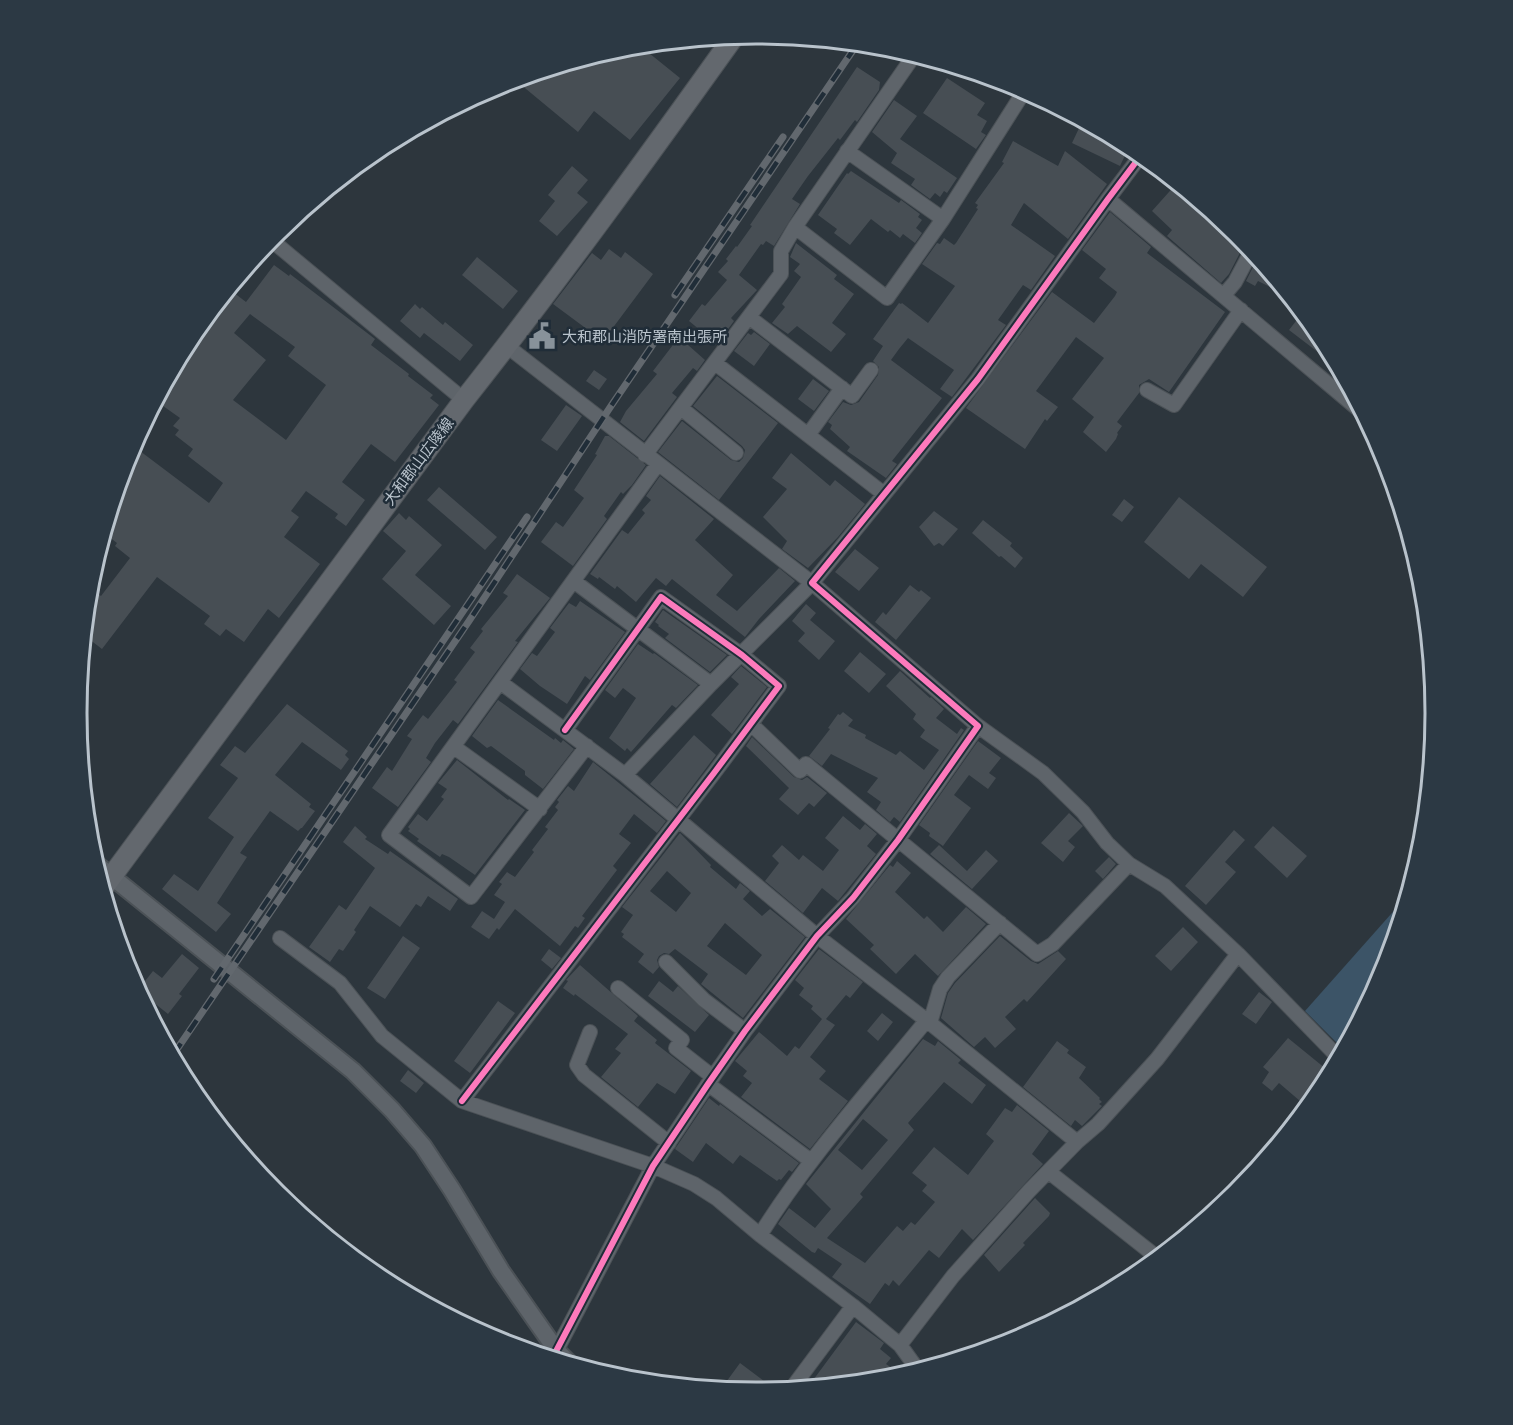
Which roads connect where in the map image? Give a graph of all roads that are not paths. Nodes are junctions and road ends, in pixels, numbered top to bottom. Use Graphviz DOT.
graph roads {
  1 [pos="728,45"];
  2 [pos="910,61"];
  3 [pos="1025,99"];
  4 [pos="847,151"];
  5 [pos="1136,162"];
  6 [pos="1108,199"];
  7 [pos="943,219"];
  8 [pos="795,227"];
  9 [pos="277,246"];
  10 [pos="1248,258"];
  11 [pos="1224,295"];
  12 [pos="1241,310"];
  13 [pos="749,317"];
  14 [pos="507,346"];
  15 [pos="715,363"];
  16 [pos="871,370"];
  17 [pos="842,388"];
  18 [pos="1147,390"];
  19 [pos="464,399"];
  20 [pos="1348,401"];
  21 [pos="681,408"];
  22 [pos="808,435"];
  23 [pos="736,453"];
  24 [pos="645,454"];
  25 [pos="658,465"];
  26 [pos="884,494"];
  27 [pos="575,582"];
  28 [pos="812,583"];
  29 [pos="638,628"];
  30 [pos="742,655"];
  31 [pos="500,682"];
  32 [pos="711,684"];
  33 [pos="751,724"];
  34 [pos="978,726"];
  35 [pos="565,730"];
  36 [pos="587,746"];
  37 [pos="454,747"];
  38 [pos="625,775"];
  39 [pos="540,809"];
  40 [pos="678,818"];
  41 [pos="898,840"];
  42 [pos="1129,864"];
  43 [pos="109,881"];
  44 [pos="110,885"];
  45 [pos="1000,923"];
  46 [pos="817,936"];
  47 [pos="280,938"];
  48 [pos="1238,954"];
  49 [pos="666,962"];
  50 [pos="618,988"];
  51 [pos="928,1022"];
  52 [pos="745,1031"];
  53 [pos="590,1032"];
  54 [pos="1333,1052"];
  55 [pos="710,1081"];
  56 [pos="462,1101"];
  57 [pos="1077,1142"];
  58 [pos="669,1143"];
  59 [pos="811,1161"];
  60 [pos="653,1166"];
  61 [pos="1049,1172"];
  62 [pos="760,1235"];
  63 [pos="1151,1252"];
  64 [pos="853,1306"];
  65 [pos="900,1345"];
  66 [pos="556,1351"];
  67 [pos="562,1353"];
  68 [pos="913,1363"];
  69 [pos="799,1380"];
  1 -- 14 [label="main road, 大和郡山広陵線"];
  2 -- 4 [label="street"];
  3 -- 7 [label="street"];
  4 -- 7 [label="street"];
  4 -- 8 [label="street"];
  5 -- 6 [label="street"];
  6 -- 11 [label="street"];
  6 -- 26 [label="street"];
  7 -- 8 [label="street"];
  8 -- 13 [label="street"];
  9 -- 19 [label="street"];
  10 -- 11 [label="street"];
  11 -- 12 [label="street"];
  12 -- 18 [label="street"];
  12 -- 20 [label="street"];
  13 -- 15 [label="street"];
  13 -- 17 [label="street"];
  14 -- 19 [label="main road, 大和郡山広陵線"];
  14 -- 24 [label="street"];
  15 -- 21 [label="street"];
  15 -- 22 [label="street"];
  16 -- 17 [label="street"];
  17 -- 22 [label="street"];
  19 -- 43 [label="main road, 大和郡山広陵線"];
  21 -- 23 [label="street"];
  21 -- 24 [label="street"];
  22 -- 26 [label="street"];
  24 -- 25 [label="street"];
  25 -- 27 [label="street"];
  25 -- 28 [label="street"];
  26 -- 28 [label="street"];
  27 -- 29 [label="street"];
  27 -- 31 [label="street"];
  28 -- 30 [label="street"];
  28 -- 34 [label="street"];
  29 -- 30 [label="street"];
  29 -- 32 [label="street"];
  29 -- 35 [label="street"];
  30 -- 32 [label="street"];
  30 -- 33 [label="street"];
  31 -- 35 [label="street"];
  31 -- 37 [label="street"];
  32 -- 38 [label="street"];
  33 -- 40 [label="street"];
  33 -- 41 [label="street"];
  34 -- 41 [label="street"];
  34 -- 42 [label="street"];
  35 -- 36 [label="street"];
  36 -- 38 [label="street"];
  36 -- 39 [label="street"];
  37 -- 39 [label="street"];
  37 -- 39 [label="street"];
  38 -- 40 [label="street"];
  40 -- 46 [label="street"];
  40 -- 56 [label="street"];
  41 -- 45 [label="street"];
  41 -- 46 [label="street"];
  42 -- 45 [label="street"];
  42 -- 48 [label="street"];
  44 -- 66 [label="street"];
  45 -- 51 [label="street"];
  46 -- 51 [label="street"];
  46 -- 52 [label="street"];
  47 -- 56 [label="street"];
  48 -- 54 [label="street"];
  48 -- 57 [label="street"];
  49 -- 52 [label="street"];
  50 -- 55 [label="street"];
  51 -- 57 [label="street"];
  51 -- 59 [label="street"];
  52 -- 55 [label="street"];
  53 -- 58 [label="street"];
  55 -- 58 [label="street"];
  55 -- 59 [label="street"];
  56 -- 60 [label="street"];
  57 -- 61 [label="street"];
  58 -- 60 [label="street"];
  59 -- 62 [label="street"];
  60 -- 62 [label="street"];
  60 -- 67 [label="street"];
  61 -- 63 [label="street"];
  61 -- 65 [label="street"];
  62 -- 64 [label="street"];
  64 -- 65 [label="street"];
  64 -- 69 [label="street"];
  65 -- 68 [label="street"];
}
